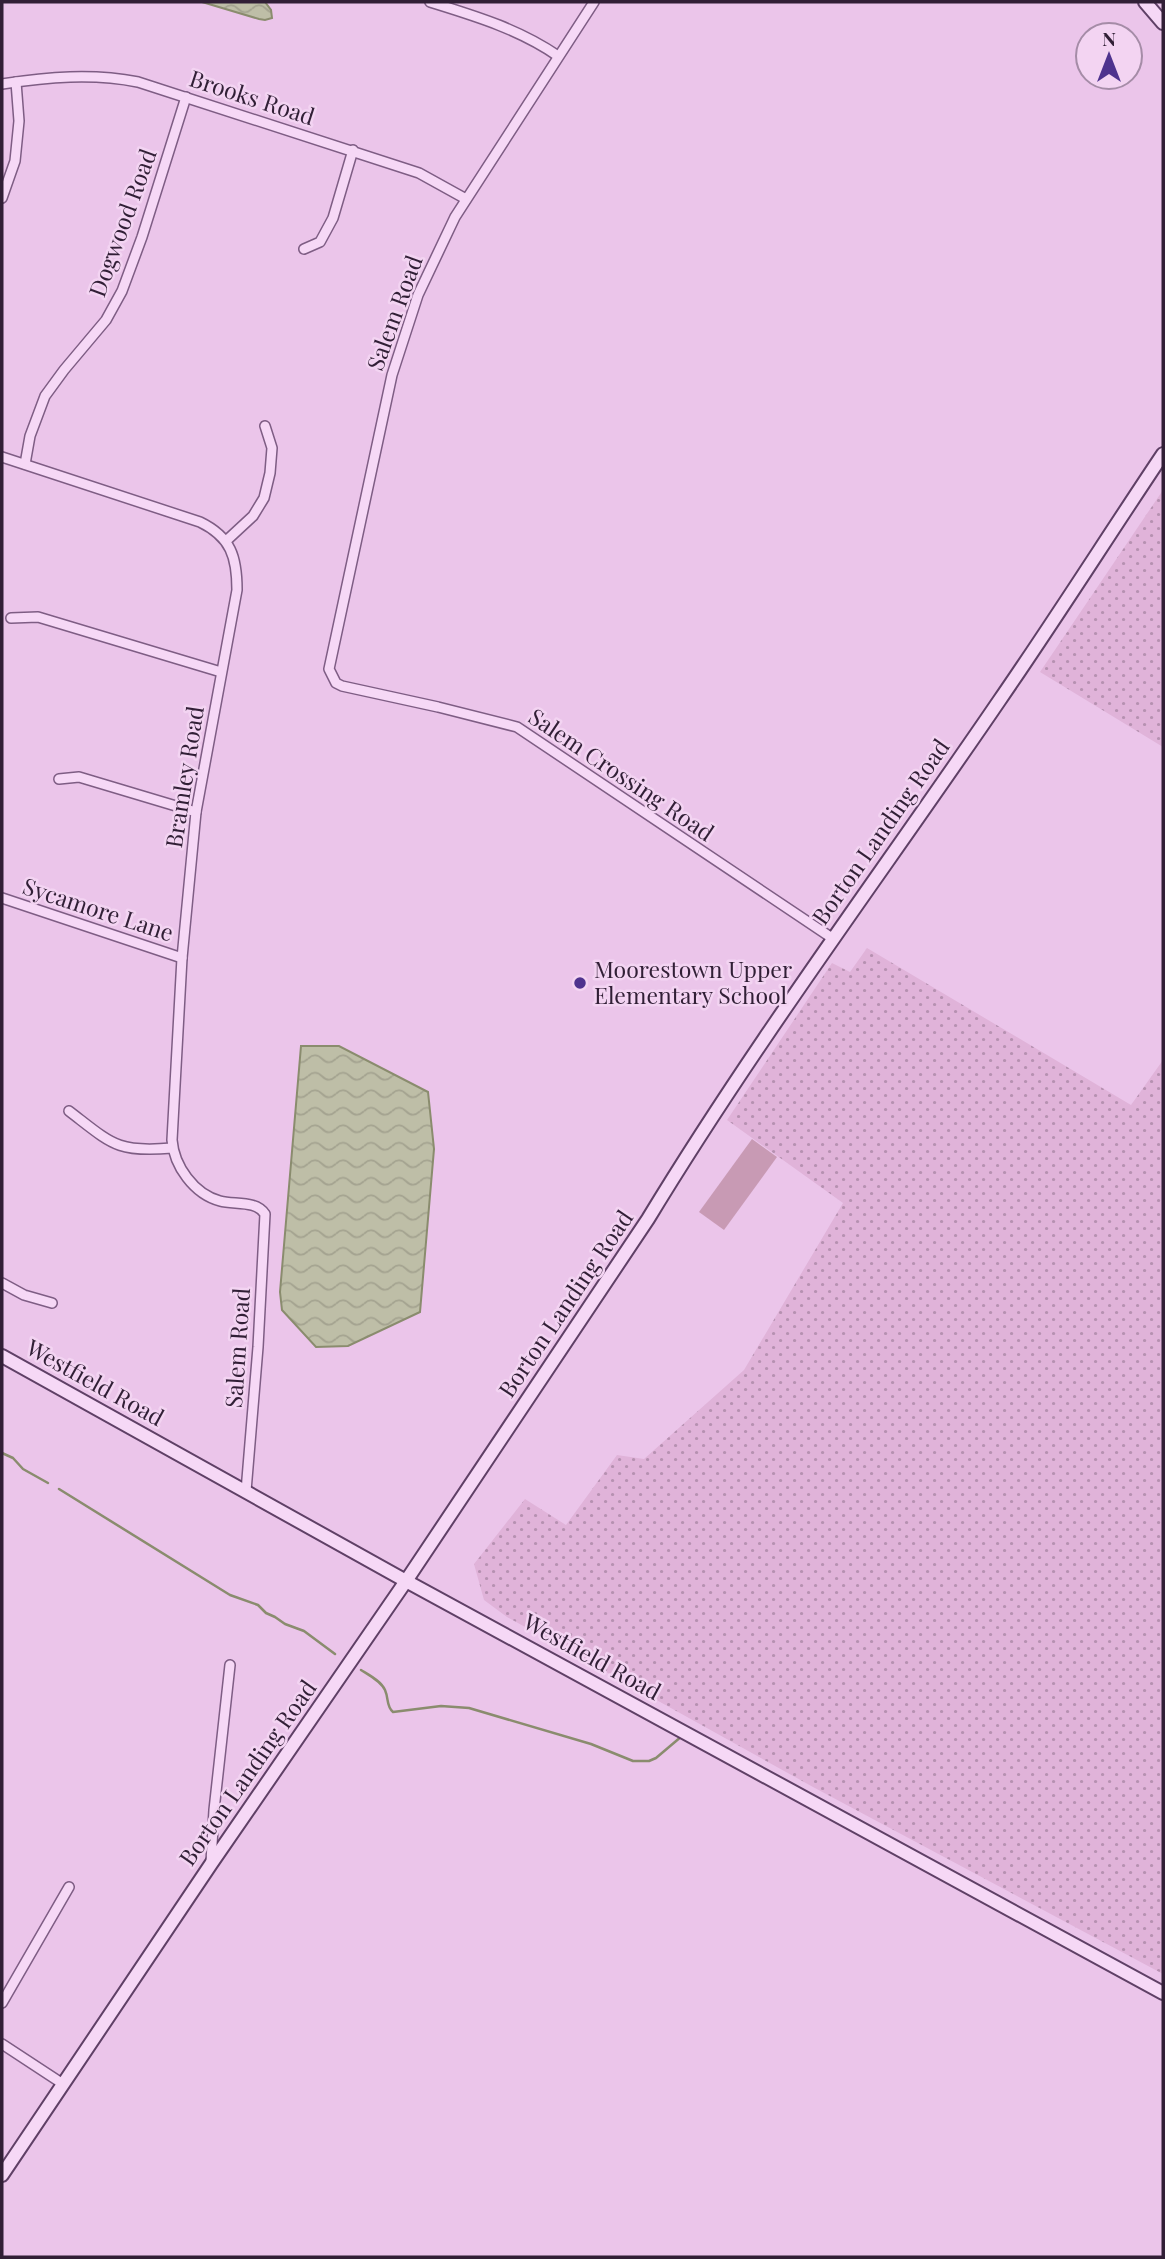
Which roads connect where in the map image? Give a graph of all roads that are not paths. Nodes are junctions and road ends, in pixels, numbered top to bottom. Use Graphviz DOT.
graph roads {
  1 [pos="430,2"];
  2 [pos="594,2"];
  3 [pos="1145,2"];
  4 [pos="1163,23"];
  5 [pos="558,56"];
  6 [pos="16,82"];
  7 [pos="2,84"];
  8 [pos="186,97"];
  9 [pos="352,150"];
  10 [pos="2,198"];
  11 [pos="466,199"];
  12 [pos="304,250"];
  13 [pos="265,426"];
  14 [pos="1163,454"];
  15 [pos="2,457"];
  16 [pos="25,464"];
  17 [pos="226,541"];
  18 [pos="11,618"];
  19 [pos="221,672"];
  20 [pos="331,676"];
  21 [pos="59,779"];
  22 [pos="196,812"];
  23 [pos="2,898"];
  24 [pos="832,938"];
  25 [pos="182,958"];
  26 [pos="69,1111"];
  27 [pos="173,1148"];
  28 [pos="261,1209"];
  29 [pos="2,1283"];
  30 [pos="52,1303"];
  31 [pos="2,1356"];
  32 [pos="246,1491"];
  33 [pos="406,1581"];
  34 [pos="230,1665"];
  35 [pos="211,1864"];
  36 [pos="69,1887"];
  37 [pos="1163,1993"];
  38 [pos="2,2003"];
  39 [pos="2,2044"];
  40 [pos="63,2084"];
  41 [pos="2,2175"];
  1 -- 5 [label="street"];
  2 -- 5 [label="street, Salem Road"];
  3 -- 4 [label="street"];
  5 -- 11 [label="street, Salem Road"];
  6 -- 7 [label="street, Brooks Road"];
  6 -- 8 [label="street, Brooks Road"];
  6 -- 10 [label="street"];
  8 -- 9 [label="street, Brooks Road"];
  8 -- 16 [label="street, Dogwood Road"];
  9 -- 11 [label="street, Brooks Road"];
  9 -- 12 [label="street"];
  11 -- 20 [label="street, Salem Road"];
  13 -- 17 [label="street"];
  14 -- 24 [label="street, Borton Landing Road"];
  15 -- 16 [label="street"];
  16 -- 17 [label="street"];
  17 -- 19 [label="street, Bramley Road"];
  18 -- 19 [label="street"];
  19 -- 22 [label="street, Bramley Road"];
  20 -- 24 [label="street, Salem Crossing Road"];
  21 -- 22 [label="street"];
  22 -- 25 [label="street, Bramley Road"];
  23 -- 25 [label="street, Sycamore Lane"];
  24 -- 33 [label="street, Borton Landing Road"];
  25 -- 27 [label="street, Bramley Road"];
  26 -- 27 [label="street"];
  27 -- 28 [label="street, Bramley Road"];
  28 -- 32 [label="street, Salem Road"];
  29 -- 30 [label="street"];
  31 -- 32 [label="street, Westfield Road"];
  32 -- 33 [label="street, Westfield Road"];
  33 -- 35 [label="street, Borton Landing Road"];
  33 -- 37 [label="street, Westfield Road"];
  34 -- 35 [label="street"];
  35 -- 40 [label="street, Borton Landing Road"];
  36 -- 38 [label="street"];
  39 -- 40 [label="street"];
  40 -- 41 [label="street, Borton Landing Road"];
}
